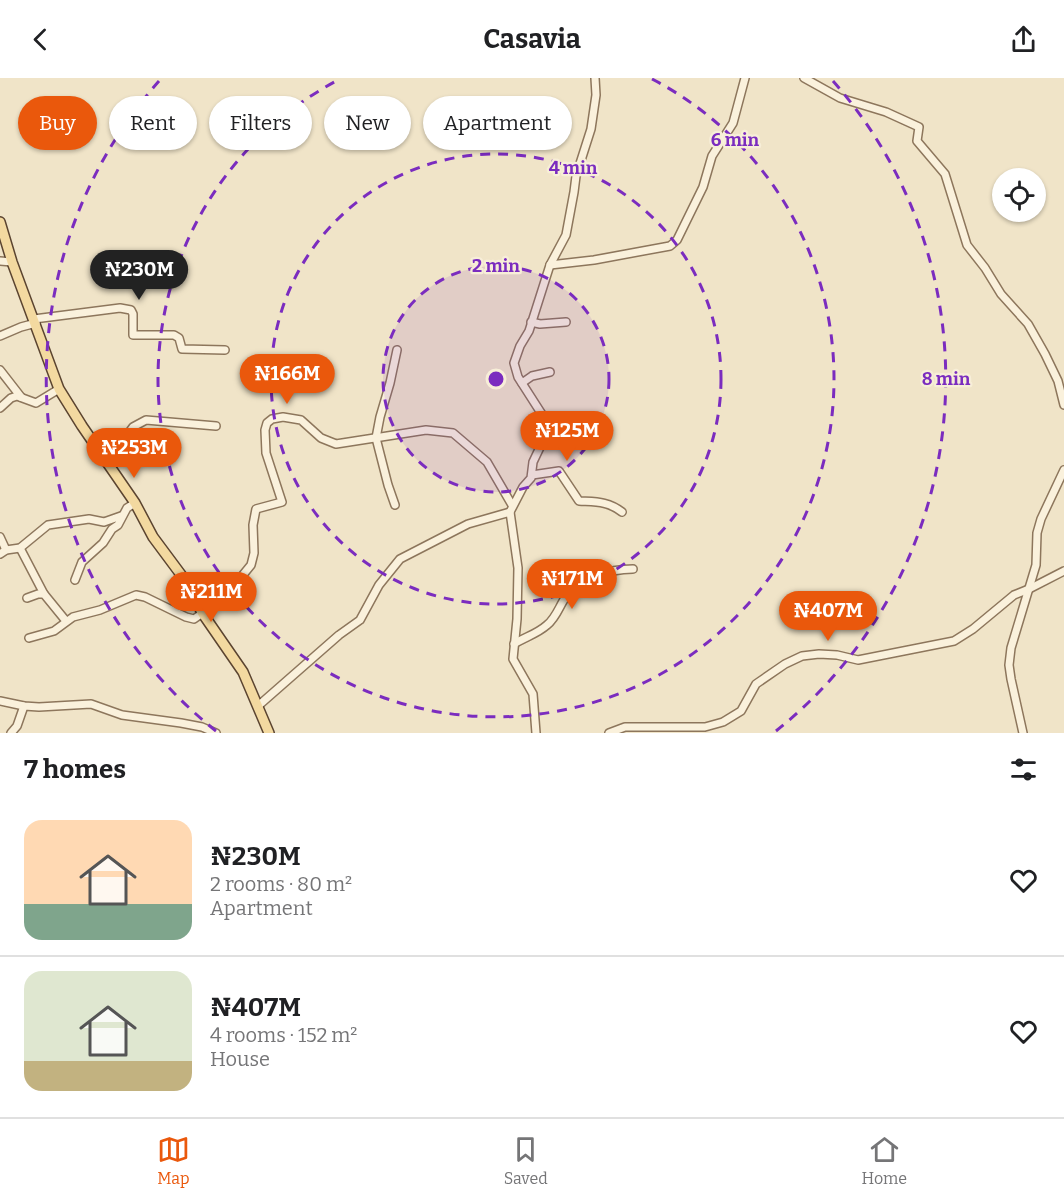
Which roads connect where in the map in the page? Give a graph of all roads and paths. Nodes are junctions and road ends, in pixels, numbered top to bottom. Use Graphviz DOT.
graph roads {
  1 [pos="595,78"];
  2 [pos="745,78"];
  3 [pos="804,78"];
  4 [pos="0,222"];
  5 [pos="0,261"];
  6 [pos="12,262"];
  7 [pos="550,265"];
  8 [pos="35,321"];
  9 [pos="531,322"];
  10 [pos="567,322"];
  11 [pos="0,336"];
  12 [pos="225,350"];
  13 [pos="397,350"];
  14 [pos="0,370"];
  15 [pos="550,372"];
  16 [pos="522,384"];
  17 [pos="59,389"];
  18 [pos="21,397"];
  19 [pos="1064,405"];
  20 [pos="0,408"];
  21 [pos="216,426"];
  22 [pos="376,438"];
  23 [pos="107,463"];
  24 [pos="1064,470"];
  25 [pos="532,475"];
  26 [pos="135,503"];
  27 [pos="395,505"];
  28 [pos="511,508"];
  29 [pos="622,512"];
  30 [pos="121,516"];
  31 [pos="0,537"];
  32 [pos="20,548"];
  33 [pos="3,552"];
  34 [pos="633,569"];
  35 [pos="1064,571"];
  36 [pos="75,580"];
  37 [pos="1029,589"];
  38 [pos="44,594"];
  39 [pos="27,598"];
  40 [pos="203,614"];
  41 [pos="66,621"];
  42 [pos="29,638"];
  43 [pos="514,644"];
  44 [pos="0,701"];
  45 [pos="258,705"];
  46 [pos="24,706"];
  47 [pos="11,733"];
  48 [pos="216,733"];
  49 [pos="269,733"];
  50 [pos="536,733"];
  51 [pos="609,733"];
  52 [pos="1023,733"];
  1 -- 7 [label="street"];
  2 -- 7 [label="street"];
  3 -- 19 [label="street"];
  4 -- 6 [label="main road"];
  5 -- 6 [label="street"];
  6 -- 8 [label="main road"];
  7 -- 9 [label="street"];
  8 -- 11 [label="street"];
  8 -- 12 [label="street"];
  8 -- 17 [label="main road"];
  9 -- 10 [label="street"];
  9 -- 16 [label="street"];
  13 -- 22 [label="street"];
  14 -- 18 [label="street"];
  15 -- 16 [label="street"];
  16 -- 25 [label="street"];
  17 -- 18 [label="street"];
  17 -- 23 [label="main road"];
  18 -- 20 [label="street"];
  21 -- 23 [label="street"];
  22 -- 27 [label="street"];
  22 -- 28 [label="street"];
  22 -- 40 [label="street"];
  23 -- 26 [label="main road"];
  24 -- 37 [label="street"];
  25 -- 28 [label="street"];
  25 -- 29 [label="street"];
  26 -- 30 [label="street"];
  26 -- 40 [label="main road"];
  28 -- 43 [label="street"];
  28 -- 45 [label="street"];
  30 -- 32 [label="street"];
  30 -- 36 [label="street"];
  31 -- 33 [label="street"];
  32 -- 33 [label="street"];
  32 -- 38 [label="street"];
  34 -- 43 [label="street"];
  35 -- 37 [label="street"];
  37 -- 51 [label="street"];
  37 -- 52 [label="street"];
  38 -- 39 [label="street"];
  38 -- 41 [label="street"];
  40 -- 41 [label="street"];
  40 -- 45 [label="main road"];
  41 -- 42 [label="street"];
  43 -- 50 [label="street"];
  44 -- 46 [label="street"];
  45 -- 49 [label="main road"];
  46 -- 47 [label="street"];
  46 -- 48 [label="street"];
}
